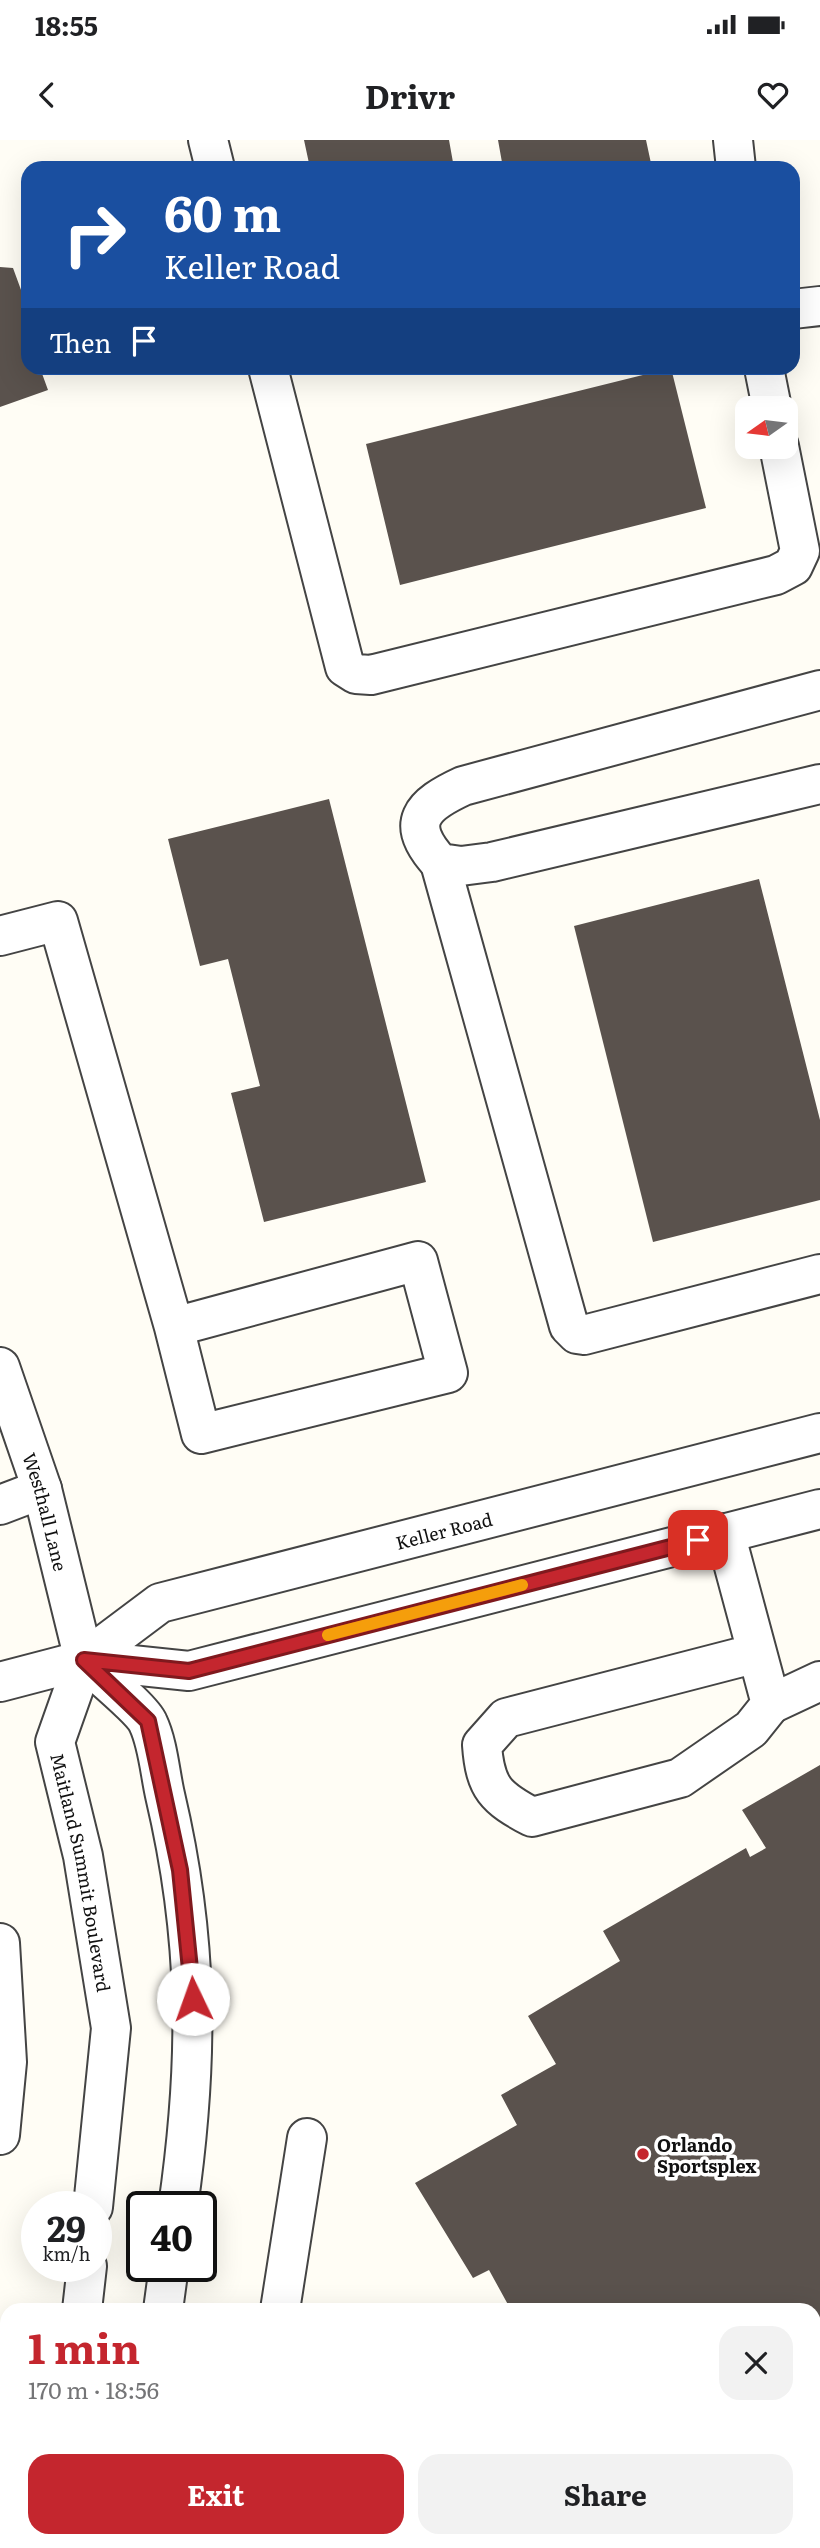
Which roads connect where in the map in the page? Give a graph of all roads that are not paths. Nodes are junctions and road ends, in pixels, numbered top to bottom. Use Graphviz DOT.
graph roads {
  1 [pos="208,140"];
  2 [pos="733,140"];
  3 [pos="213,161"];
  4 [pos="735,161"];
  5 [pos="820,306"];
  6 [pos="800,308"];
  7 [pos="270,375"];
  8 [pos="765,375"];
  9 [pos="770,396"];
  10 [pos="782,459"];
  11 [pos="820,690"];
  12 [pos="820,784"];
  13 [pos="440,863"];
  14 [pos="0,936"];
  15 [pos="820,1274"];
  16 [pos="174,1327"];
  17 [pos="0,1367"];
  18 [pos="820,1433"];
  19 [pos="42,1489"];
  20 [pos="0,1505"];
  21 [pos="820,1509"];
  22 [pos="725,1533"];
  23 [pos="757,1653"];
  24 [pos="84,1660"];
  25 [pos="820,1681"];
  26 [pos="0,1682"];
  27 [pos="771,1704"];
  28 [pos="0,1943"];
  29 [pos="0,2135"];
  30 [pos="307,2138"];
  31 [pos="95,2191"];
  32 [pos="180,2191"];
  33 [pos="85,2282"];
  34 [pos="167,2282"];
  35 [pos="83,2303"];
  36 [pos="164,2303"];
  37 [pos="281,2303"];
  1 -- 3 [label="street"];
  2 -- 4 [label="street"];
  5 -- 6 [label="street"];
  7 -- 10 [label="street"];
  8 -- 9 [label="street"];
  11 -- 13 [label="street"];
  12 -- 13 [label="street"];
  13 -- 15 [label="street"];
  14 -- 16 [label="street"];
  16 -- 16 [label="street"];
  17 -- 19 [label="street, Westhall Lane"];
  18 -- 24 [label="street, Keller Road"];
  19 -- 20 [label="street"];
  19 -- 24 [label="street, Westhall Lane"];
  21 -- 22 [label="street, Keller Road"];
  22 -- 23 [label="street"];
  22 -- 24 [label="street, Keller Road"];
  23 -- 27 [label="street"];
  23 -- 27 [label="street"];
  24 -- 26 [label="street, Keller Road"];
  24 -- 31 [label="street, Maitland Summit Boulevard"];
  24 -- 32 [label="street"];
  25 -- 27 [label="street"];
  28 -- 29 [label="street"];
  30 -- 37 [label="street"];
  33 -- 35 [label="street"];
  34 -- 36 [label="street"];
}
